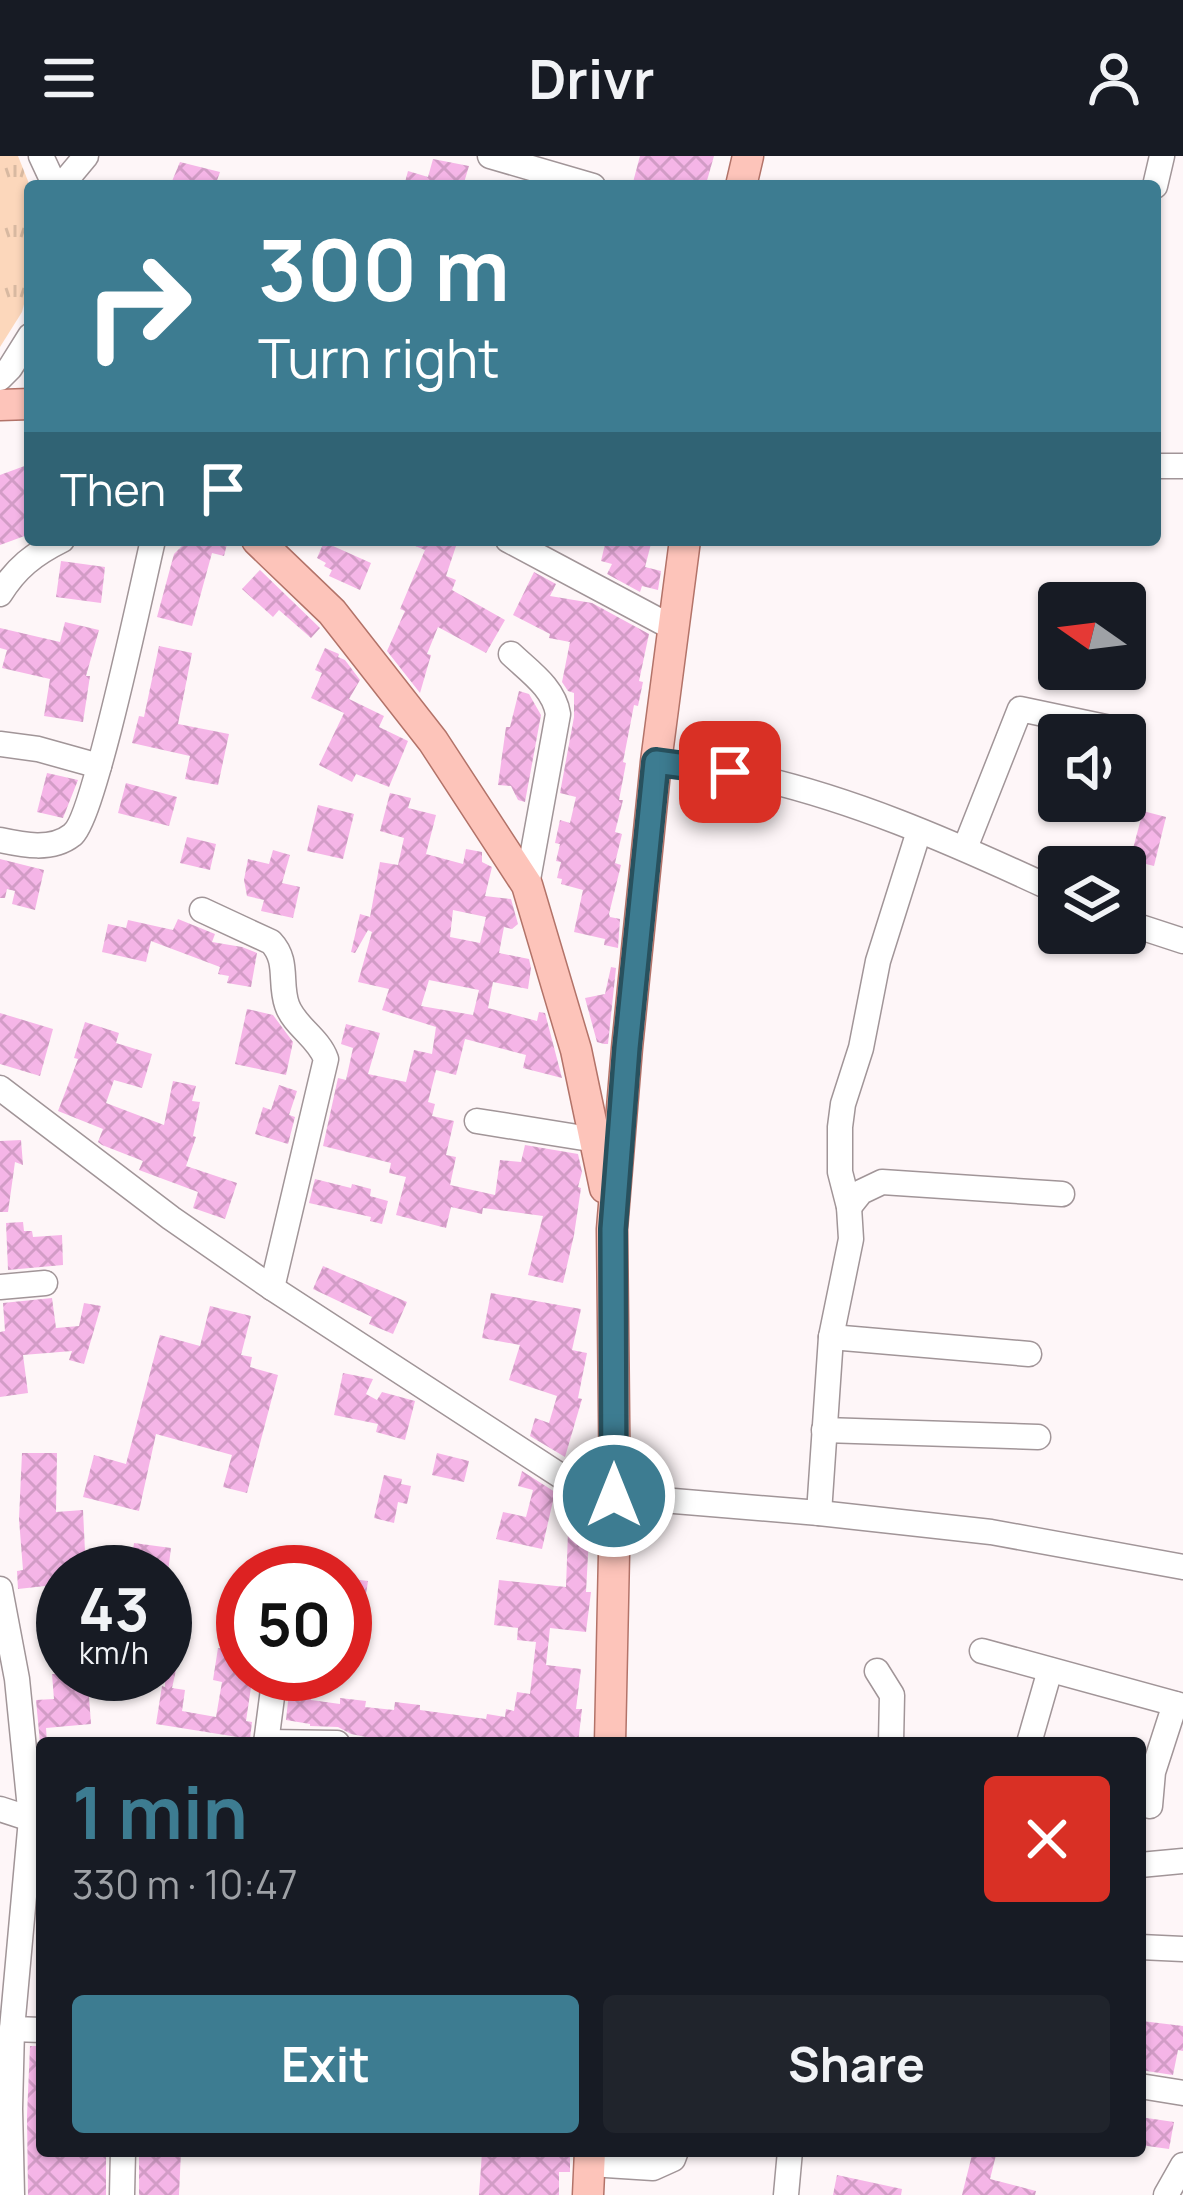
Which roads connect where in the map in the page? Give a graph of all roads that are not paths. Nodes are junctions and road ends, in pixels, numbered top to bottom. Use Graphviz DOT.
graph roads {
  1 [pos="86,156"];
  2 [pos="490,156"];
  3 [pos="64,180"];
  4 [pos="572,180"];
  5 [pos="24,346"];
  6 [pos="0,378"];
  7 [pos="50,546"];
  8 [pos="152,546"];
  9 [pos="263,546"];
  10 [pos="519,546"];
  11 [pos="684,546"];
  12 [pos="0,594"];
  13 [pos="673,628"];
  14 [pos="511,654"];
  15 [pos="1044,714"];
  16 [pos="0,744"];
  17 [pos="656,762"];
  18 [pos="99,766"];
  19 [pos="919,831"];
  20 [pos="0,840"];
  21 [pos="965,848"];
  22 [pos="1038,882"];
  23 [pos="527,885"];
  24 [pos="202,910"];
  25 [pos="1146,931"];
  26 [pos="1183,941"];
  27 [pos="582,1075"];
  28 [pos="0,1088"];
  29 [pos="624,1088"];
  30 [pos="477,1120"];
  31 [pos="596,1140"];
  32 [pos="1062,1194"];
  33 [pos="848,1207"];
  34 [pos="613,1229"];
  35 [pos="45,1283"];
  36 [pos="0,1287"];
  37 [pos="272,1288"];
  38 [pos="831,1337"];
  39 [pos="1029,1354"];
  40 [pos="824,1430"];
  41 [pos="1038,1437"];
  42 [pos="614,1496"];
  43 [pos="819,1513"];
  44 [pos="1183,1567"];
  45 [pos="0,1589"];
  46 [pos="982,1651"];
  47 [pos="1050,1670"];
  48 [pos="877,1671"];
  49 [pos="271,1701"];
  50 [pos="1179,1705"];
  51 [pos="267,1737"];
  52 [pos="610,1737"];
  53 [pos="891,1737"];
  54 [pos="1030,1737"];
  55 [pos="12,1752"];
  56 [pos="1150,1806"];
  57 [pos="0,1809"];
  58 [pos="36,1821"];
  59 [pos="1183,1861"];
  60 [pos="1146,1864"];
  61 [pos="1146,1947"];
  62 [pos="1183,1949"];
  63 [pos="9,1972"];
  64 [pos="12,2030"];
  65 [pos="36,2030"];
  66 [pos="1146,2087"];
  67 [pos="1183,2092"];
  68 [pos="124,2157"];
  69 [pos="674,2157"];
  70 [pos="789,2157"];
  71 [pos="1183,2165"];
  72 [pos="590,2170"];
  73 [pos="12,2195"];
  74 [pos="122,2195"];
  75 [pos="786,2195"];
  76 [pos="1166,2195"];
  1 -- 3 [label="street"];
  2 -- 4 [label="street"];
  5 -- 6 [label="street"];
  7 -- 12 [label="street"];
  8 -- 18 [label="street"];
  9 -- 23 [label="main road"];
  10 -- 13 [label="street"];
  11 -- 13 [label="main road"];
  13 -- 17 [label="main road"];
  14 -- 23 [label="street"];
  15 -- 21 [label="street"];
  16 -- 18 [label="street"];
  17 -- 19 [label="street"];
  17 -- 29 [label="main road"];
  18 -- 20 [label="street"];
  19 -- 21 [label="street"];
  19 -- 33 [label="street"];
  21 -- 22 [label="street"];
  23 -- 27 [label="main road"];
  24 -- 37 [label="street"];
  25 -- 26 [label="street"];
  27 -- 29 [label="main road"];
  27 -- 31 [label="main road"];
  28 -- 37 [label="street"];
  29 -- 34 [label="main road"];
  30 -- 31 [label="street"];
  31 -- 34 [label="main road"];
  32 -- 33 [label="street"];
  33 -- 38 [label="street"];
  34 -- 42 [label="main road"];
  35 -- 36 [label="street"];
  37 -- 42 [label="street"];
  38 -- 39 [label="street"];
  38 -- 40 [label="street"];
  40 -- 41 [label="street"];
  40 -- 43 [label="street"];
  42 -- 43 [label="street"];
  42 -- 52 [label="main road"];
  43 -- 44 [label="street"];
  45 -- 55 [label="street"];
  46 -- 47 [label="street"];
  47 -- 50 [label="street"];
  47 -- 54 [label="street"];
  48 -- 53 [label="street"];
  49 -- 51 [label="street"];
  50 -- 56 [label="street"];
  55 -- 58 [label="street"];
  57 -- 58 [label="street"];
  58 -- 63 [label="street"];
  59 -- 60 [label="street"];
  61 -- 62 [label="street"];
  63 -- 64 [label="street"];
  64 -- 65 [label="street"];
  64 -- 73 [label="street"];
  66 -- 67 [label="street"];
  68 -- 74 [label="street"];
  69 -- 72 [label="street"];
  70 -- 75 [label="street"];
  71 -- 76 [label="street"];
}
